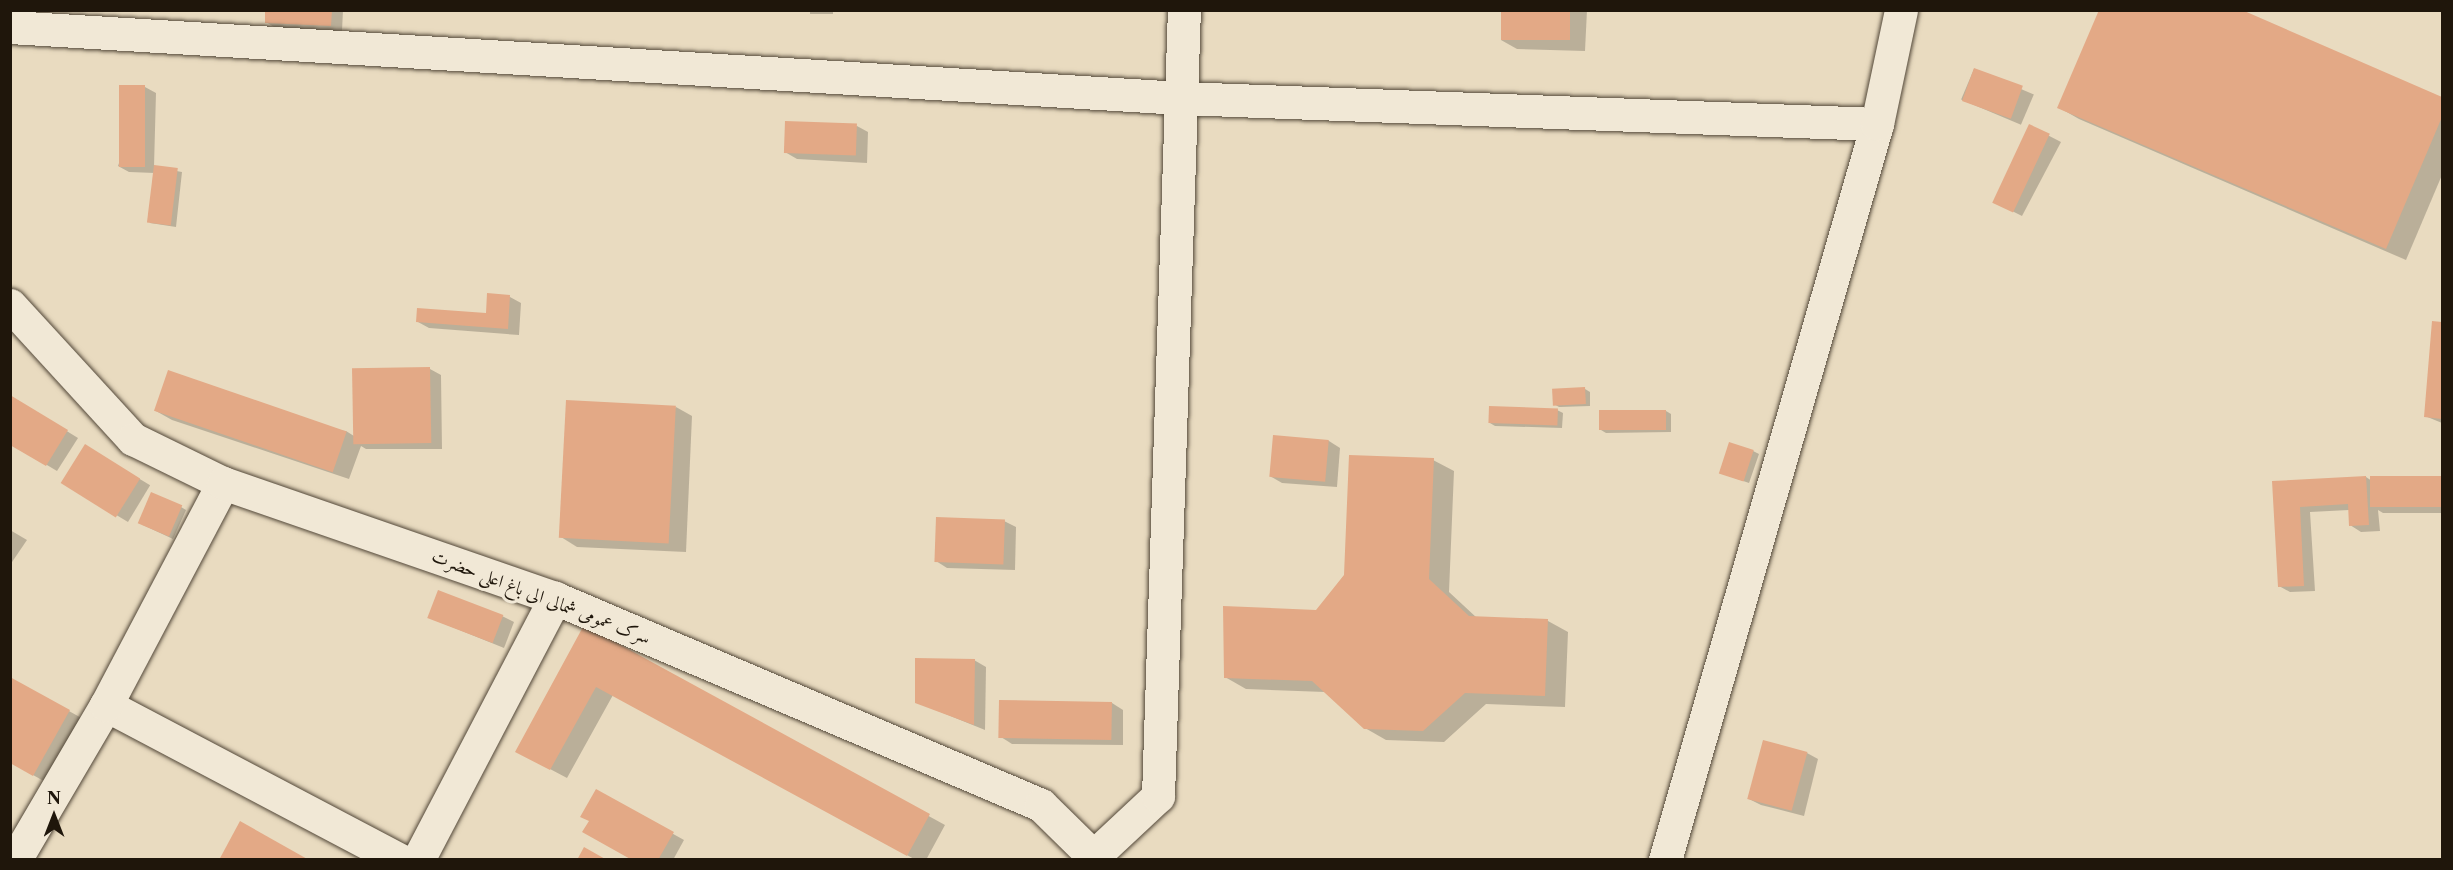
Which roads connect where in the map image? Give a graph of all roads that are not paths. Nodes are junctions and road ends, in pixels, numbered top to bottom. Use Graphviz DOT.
graph roads {
  1 [pos="1184,10"];
  2 [pos="1902,10"];
  3 [pos="10,27"];
  4 [pos="1181,98"];
  5 [pos="1877,124"];
  6 [pos="11,306"];
  7 [pos="224,483"];
  8 [pos="555,598"];
  9 [pos="106,705"];
  10 [pos="1096,857"];
  11 [pos="15,860"];
  12 [pos="399,860"];
  13 [pos="418,860"];
  14 [pos="1665,860"];
  1 -- 4 [label="street"];
  2 -- 5 [label="street"];
  3 -- 4 [label="street"];
  4 -- 5 [label="street"];
  4 -- 10 [label="street"];
  5 -- 14 [label="street"];
  6 -- 7 [label="street, سرک عمومی شمالی الی باغ اعلی حضرت"];
  7 -- 8 [label="street, سرک عمومی شمالی الی باغ اعلی حضرت"];
  7 -- 9 [label="street"];
  8 -- 10 [label="street, سرک عمومی شمالی الی باغ اعلی حضرت"];
  8 -- 13 [label="street"];
  9 -- 11 [label="street"];
  9 -- 12 [label="street"];
}
